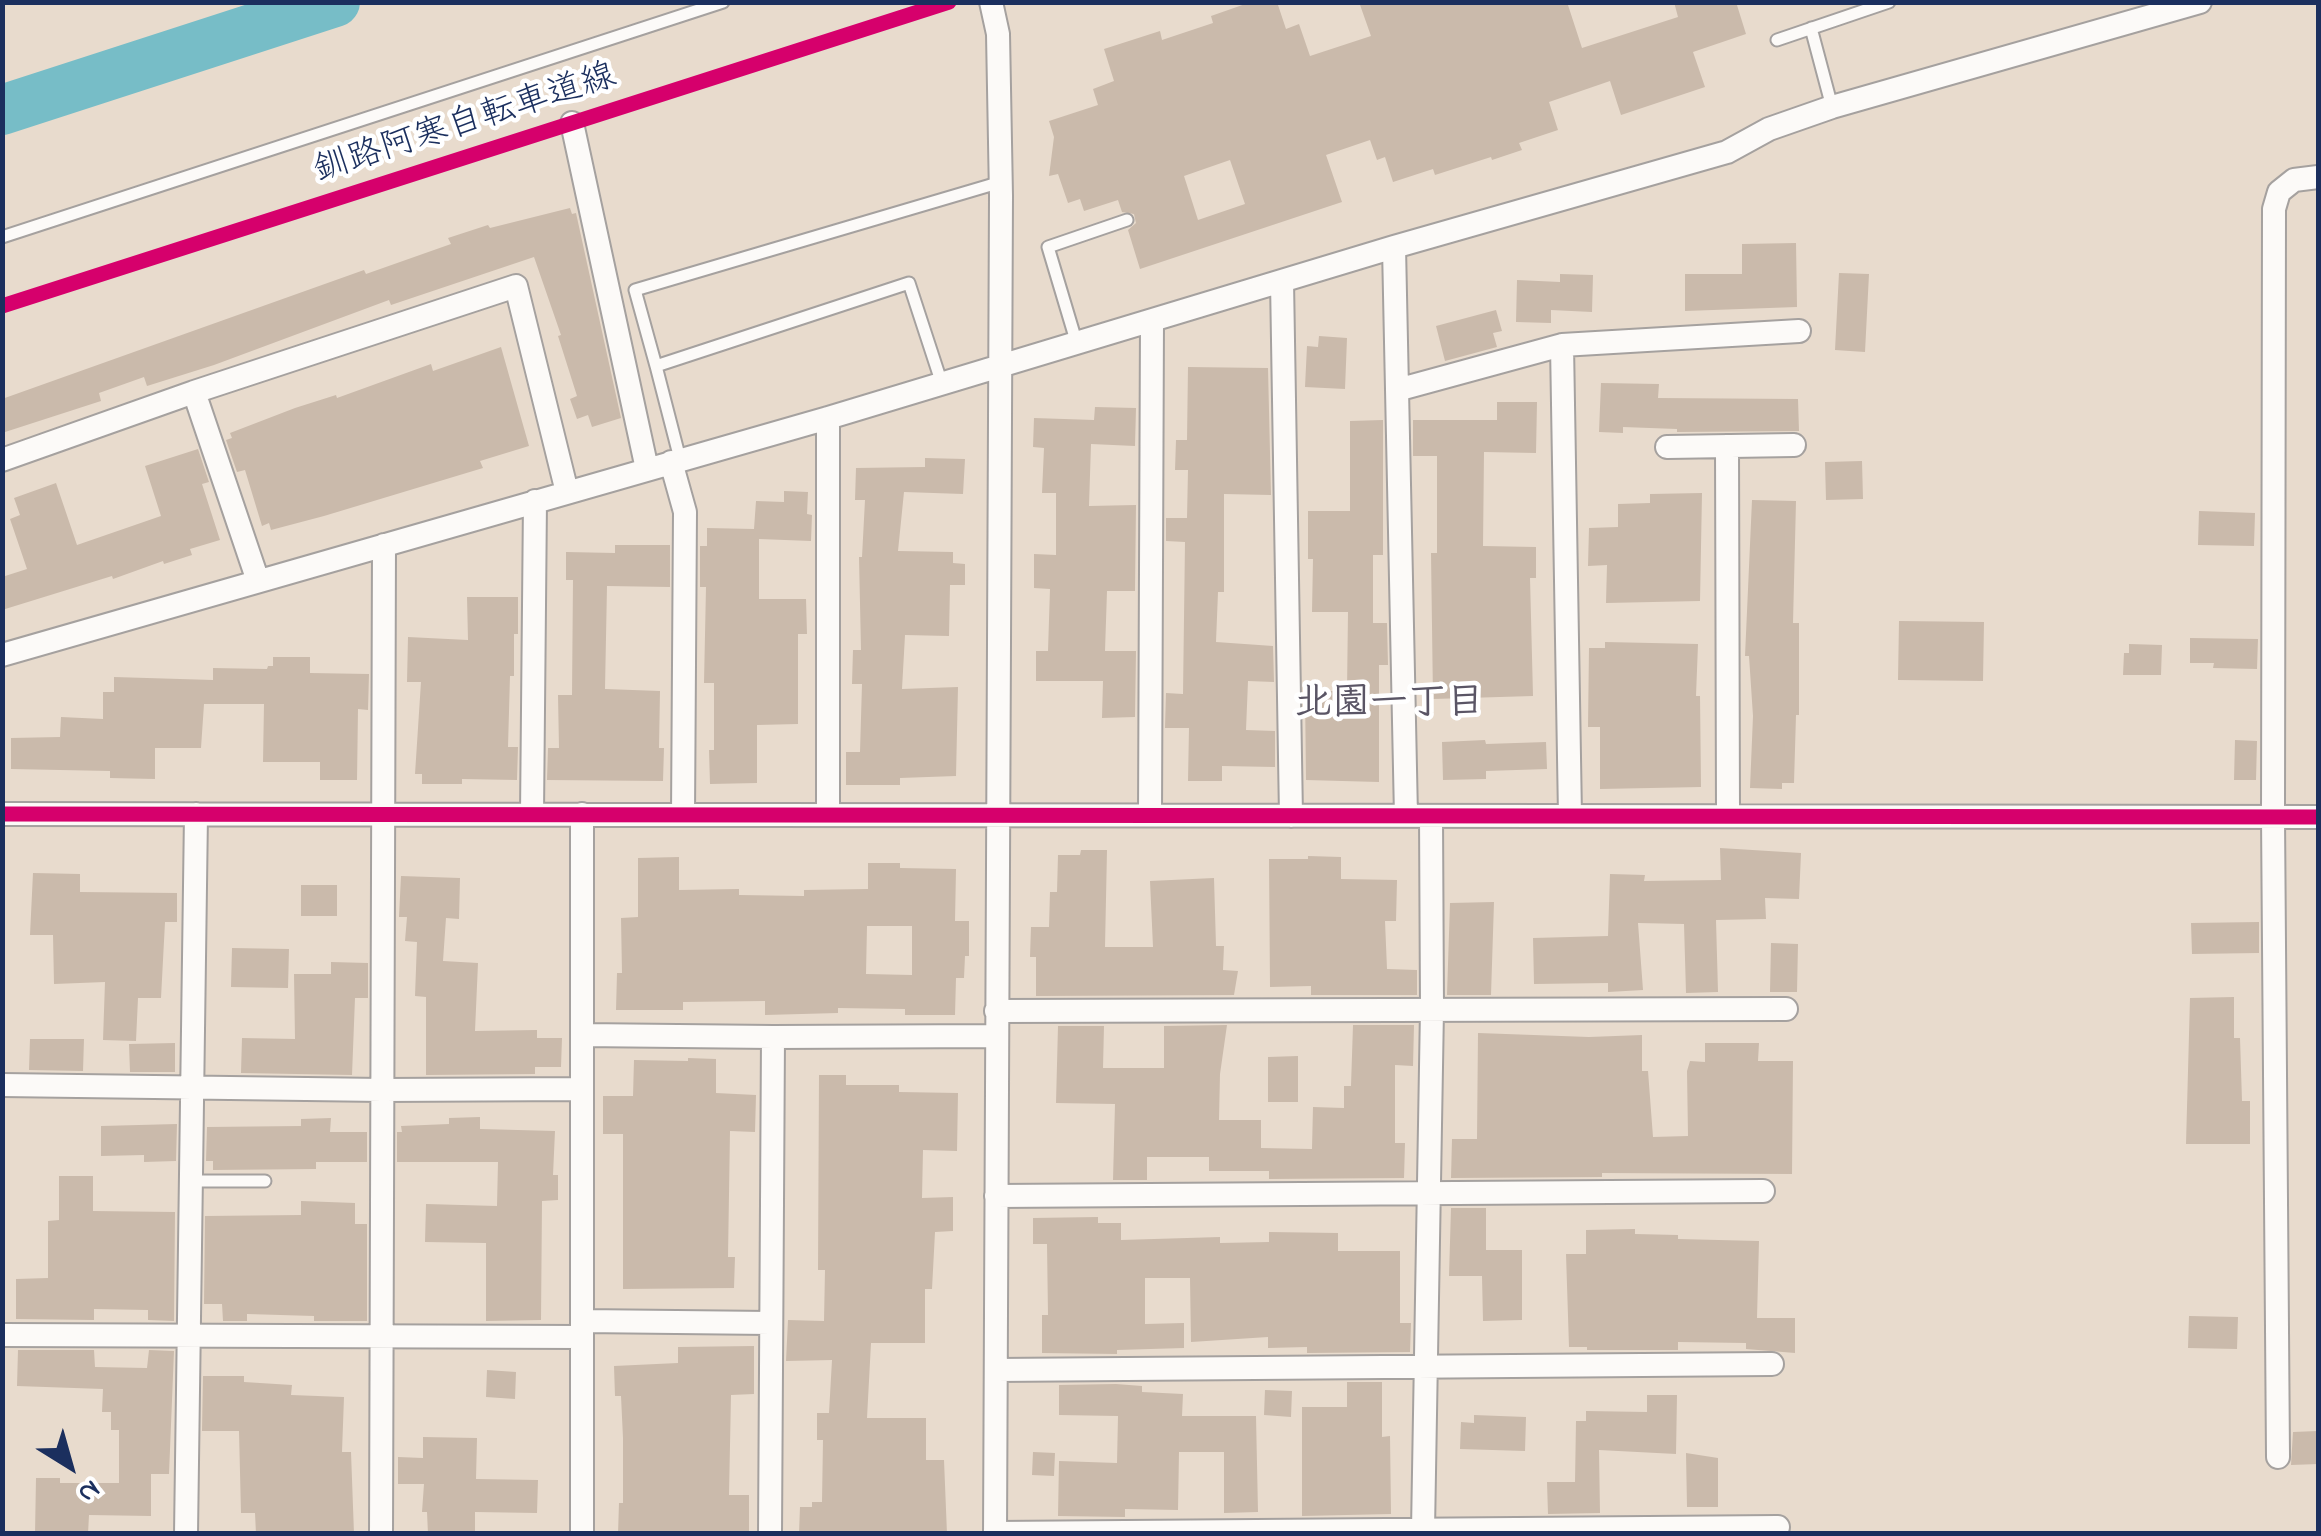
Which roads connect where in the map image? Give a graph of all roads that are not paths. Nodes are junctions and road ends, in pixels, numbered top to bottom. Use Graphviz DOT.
graph roads {
  1 [pos="723,2"];
  2 [pos="991,2"];
  3 [pos="1889,2"];
  4 [pos="2200,2"];
  5 [pos="1811,28"];
  6 [pos="1776,40"];
  7 [pos="1832,108"];
  8 [pos="572,123"];
  9 [pos="2318,177"];
  10 [pos="1000,182"];
  11 [pos="1127,220"];
  12 [pos="2,238"];
  13 [pos="1394,247"];
  14 [pos="1282,281"];
  15 [pos="1152,321"];
  16 [pos="1799,331"];
  17 [pos="1077,344"];
  18 [pos="1562,345"];
  19 [pos="656,366"];
  20 [pos="999,366"];
  21 [pos="942,384"];
  22 [pos="1397,390"];
  23 [pos="194,392"];
  24 [pos="828,418"];
  25 [pos="1794,445"];
  26 [pos="1727,446"];
  27 [pos="1667,447"];
  28 [pos="2,460"];
  29 [pos="676,461"];
  30 [pos="648,469"];
  31 [pos="567,492"];
  32 [pos="535,501"];
  33 [pos="384,545"];
  34 [pos="258,581"];
  35 [pos="2,655"];
  36 [pos="2,814"];
  37 [pos="196,814"];
  38 [pos="386,814"];
  39 [pos="532,814"];
  40 [pos="582,814"];
  41 [pos="683,814"];
  42 [pos="1728,814"];
  43 [pos="828,815"];
  44 [pos="996,815"];
  45 [pos="1150,815"];
  46 [pos="1290,816"];
  47 [pos="1406,816"];
  48 [pos="1431,816"];
  49 [pos="1570,816"];
  50 [pos="2273,817"];
  51 [pos="2318,817"];
  52 [pos="1786,1008"];
  53 [pos="1432,1009"];
  54 [pos="996,1011"];
  55 [pos="582,1035"];
  56 [pos="996,1036"];
  57 [pos="774,1037"];
  58 [pos="2,1085"];
  59 [pos="192,1088"];
  60 [pos="582,1089"];
  61 [pos="382,1090"];
  62 [pos="192,1181"];
  63 [pos="265,1181"];
  64 [pos="1763,1191"];
  65 [pos="1427,1194"];
  66 [pos="996,1196"];
  67 [pos="770,1323"];
  68 [pos="582,1329"];
  69 [pos="2,1335"];
  70 [pos="189,1336"];
  71 [pos="380,1336"];
  72 [pos="1772,1364"];
  73 [pos="1424,1366"];
  74 [pos="996,1370"];
  75 [pos="2278,1458"];
  76 [pos="1778,1527"];
  77 [pos="1423,1530"];
  78 [pos="995,1533"];
  79 [pos="186,1534"];
  80 [pos="381,1534"];
  81 [pos="582,1534"];
  82 [pos="770,1534"];
  1 -- 12 [label="lane"];
  2 -- 10 [label="street"];
  3 -- 5 [label="lane"];
  4 -- 7 [label="street"];
  5 -- 6 [label="lane"];
  5 -- 7 [label="lane"];
  7 -- 13 [label="street"];
  8 -- 30 [label="street"];
  9 -- 50 [label="street"];
  10 -- 19 [label="lane"];
  10 -- 20 [label="street"];
  11 -- 17 [label="lane"];
  13 -- 14 [label="street"];
  13 -- 22 [label="street"];
  14 -- 15 [label="street"];
  14 -- 46 [label="street"];
  15 -- 17 [label="street"];
  15 -- 45 [label="street"];
  16 -- 18 [label="street"];
  17 -- 20 [label="street"];
  18 -- 22 [label="street"];
  18 -- 49 [label="street"];
  19 -- 21 [label="lane"];
  19 -- 29 [label="lane"];
  20 -- 21 [label="street"];
  20 -- 44 [label="street"];
  21 -- 24 [label="street"];
  22 -- 47 [label="street"];
  23 -- 28 [label="street"];
  23 -- 31 [label="street"];
  23 -- 34 [label="street"];
  24 -- 29 [label="street"];
  24 -- 43 [label="street"];
  25 -- 26 [label="street"];
  26 -- 27 [label="street"];
  26 -- 42 [label="street"];
  29 -- 30 [label="street"];
  29 -- 41 [label="street"];
  30 -- 31 [label="street"];
  31 -- 32 [label="street"];
  32 -- 33 [label="street"];
  32 -- 39 [label="street"];
  33 -- 34 [label="street"];
  33 -- 38 [label="street"];
  34 -- 35 [label="street"];
  36 -- 37 [label="street"];
  37 -- 38 [label="street"];
  37 -- 59 [label="street"];
  38 -- 39 [label="street"];
  38 -- 61 [label="street"];
  39 -- 40 [label="street"];
  40 -- 41 [label="street"];
  40 -- 55 [label="street"];
  41 -- 43 [label="street"];
  42 -- 49 [label="street"];
  42 -- 50 [label="street"];
  43 -- 44 [label="street"];
  44 -- 45 [label="street"];
  44 -- 54 [label="street"];
  45 -- 46 [label="street"];
  46 -- 47 [label="street"];
  47 -- 48 [label="street"];
  48 -- 49 [label="street"];
  48 -- 53 [label="street"];
  50 -- 51 [label="street"];
  50 -- 75 [label="street"];
  52 -- 53 [label="street"];
  53 -- 54 [label="street"];
  53 -- 65 [label="street"];
  54 -- 56 [label="street"];
  55 -- 57 [label="street"];
  55 -- 60 [label="street"];
  56 -- 57 [label="street"];
  56 -- 66 [label="street"];
  57 -- 67 [label="street"];
  58 -- 59 [label="street"];
  59 -- 61 [label="street"];
  59 -- 62 [label="street"];
  60 -- 61 [label="street"];
  60 -- 68 [label="street"];
  61 -- 71 [label="street"];
  62 -- 63 [label="lane"];
  62 -- 70 [label="street"];
  64 -- 65 [label="street"];
  65 -- 66 [label="street"];
  65 -- 73 [label="street"];
  66 -- 74 [label="street"];
  67 -- 68 [label="street"];
  67 -- 82 [label="street"];
  68 -- 71 [label="street"];
  68 -- 81 [label="street"];
  69 -- 70 [label="street"];
  70 -- 71 [label="street"];
  70 -- 79 [label="street"];
  71 -- 80 [label="street"];
  72 -- 73 [label="street"];
  73 -- 74 [label="street"];
  73 -- 77 [label="street"];
  74 -- 78 [label="street"];
  76 -- 77 [label="street"];
  77 -- 78 [label="street"];
}
